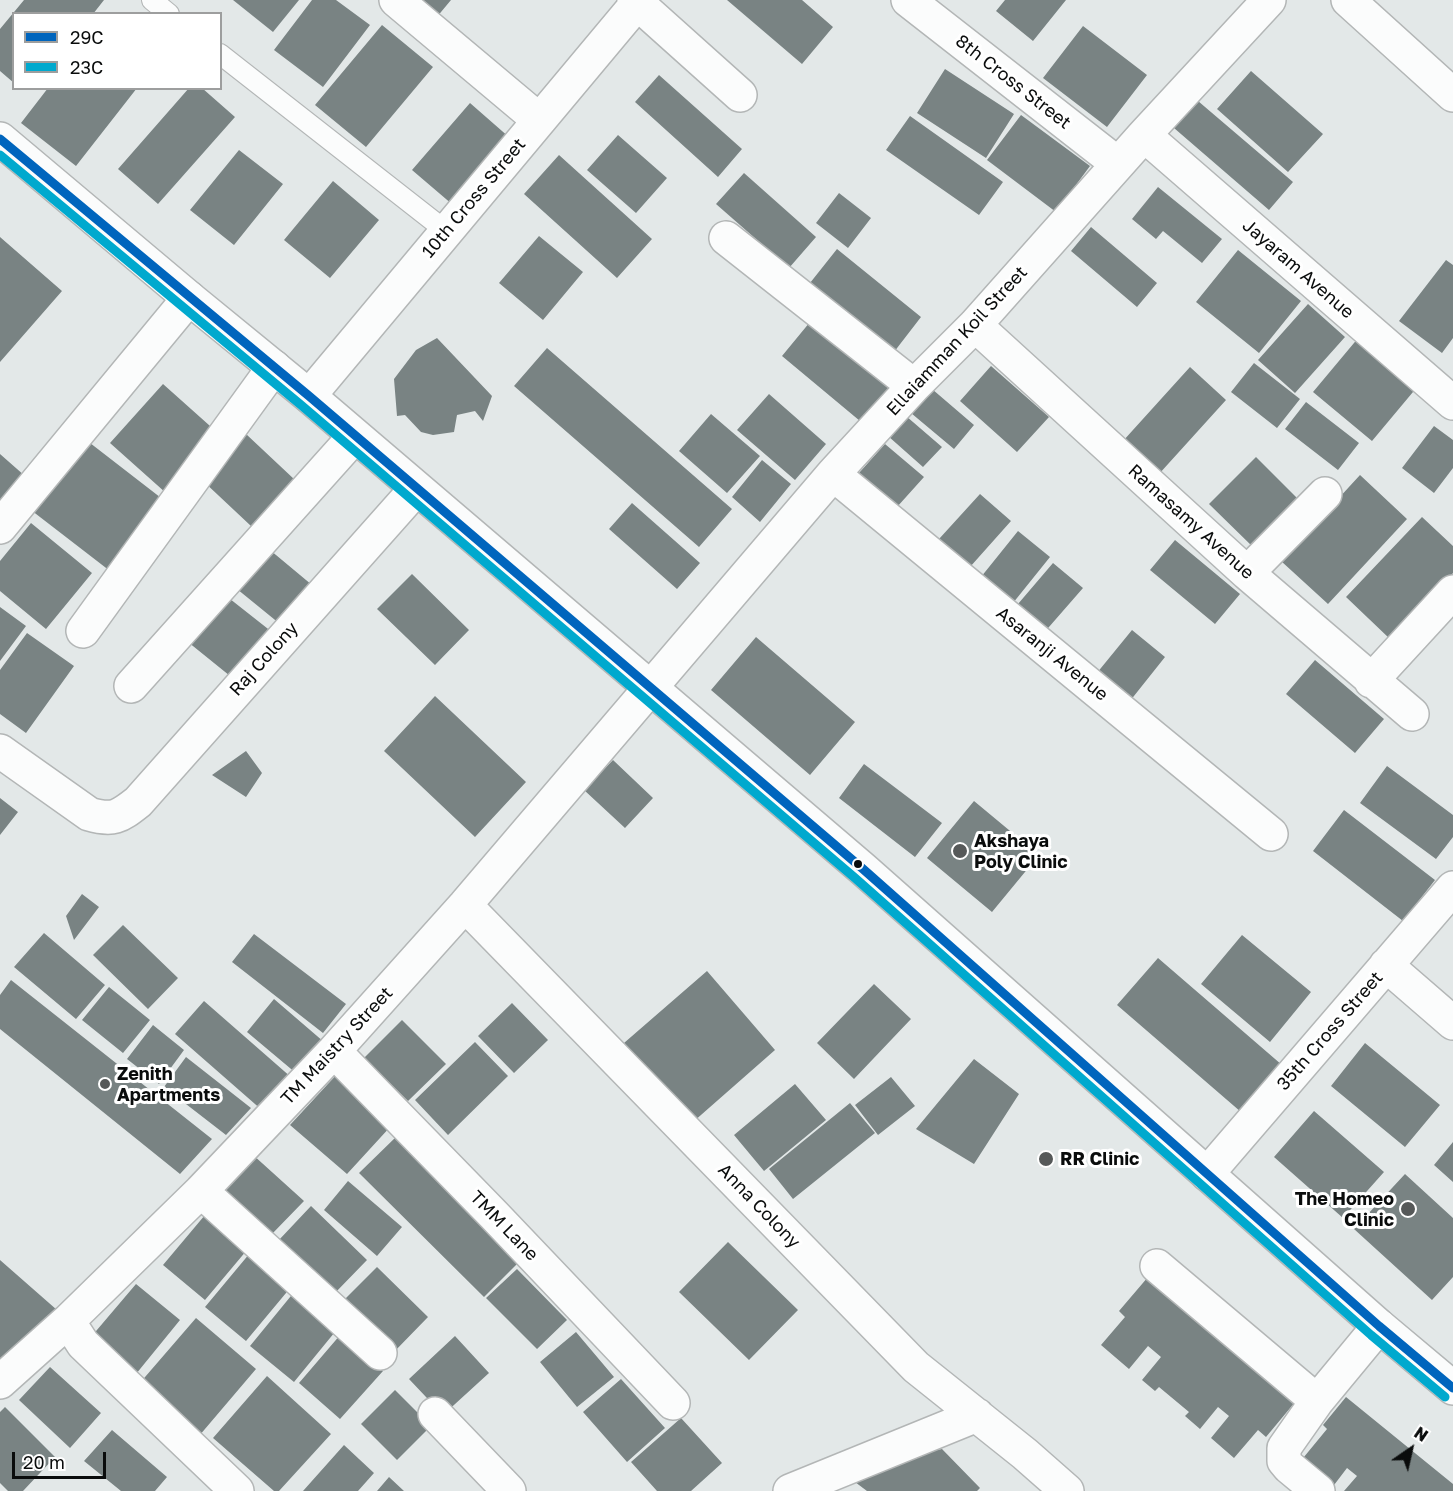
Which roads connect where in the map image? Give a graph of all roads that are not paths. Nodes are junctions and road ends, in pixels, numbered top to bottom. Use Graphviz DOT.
graph roads {
  1 [pos="152,0"];
  2 [pos="396,0"];
  3 [pos="908,0"];
  4 [pos="1269,0"];
  5 [pos="1348,0"];
  6 [pos="637,1"];
  7 [pos="167,12"];
  8 [pos="222,56"];
  9 [pos="740,95"];
  10 [pos="1453,95"];
  11 [pos="539,120"];
  12 [pos="1144,135"];
  13 [pos="0,139"];
  14 [pos="1118,164"];
  15 [pos="446,231"];
  16 [pos="726,238"];
  17 [pos="189,298"];
  18 [pos="975,325"];
  19 [pos="274,367"];
  20 [pos="914,386"];
  21 [pos="309,396"];
  22 [pos="1453,403"];
  23 [pos="354,436"];
  24 [pos="833,474"];
  25 [pos="416,489"];
  26 [pos="1325,494"];
  27 [pos="0,527"];
  28 [pos="1247,573"];
  29 [pos="1453,592"];
  30 [pos="83,631"];
  31 [pos="1371,681"];
  32 [pos="131,686"];
  33 [pos="650,687"];
  34 [pos="1412,714"];
  35 [pos="0,751"];
  36 [pos="1271,834"];
  37 [pos="1453,888"];
  38 [pos="465,905"];
  39 [pos="1386,965"];
  40 [pos="1453,1023"];
  41 [pos="334,1051"];
  42 [pos="1207,1174"];
  43 [pos="201,1191"];
  44 [pos="1157,1266"];
  45 [pos="68,1321"];
  46 [pos="1379,1326"];
  47 [pos="380,1353"];
  48 [pos="0,1382"];
  49 [pos="1453,1388"];
  50 [pos="1317,1401"];
  51 [pos="673,1403"];
  52 [pos="435,1414"];
  53 [pos="977,1415"];
  54 [pos="237,1491"];
  55 [pos="510,1491"];
  56 [pos="790,1491"];
  57 [pos="1067,1491"];
  58 [pos="1318,1491"];
  1 -- 7 [label="lane"];
  2 -- 11 [label="street"];
  3 -- 14 [label="street, 8th Cross Street"];
  4 -- 12 [label="street, Ellaiamman Koil Street"];
  5 -- 10 [label="street"];
  6 -- 9 [label="street"];
  6 -- 11 [label="street, 10th Cross Street"];
  8 -- 15 [label="lane"];
  11 -- 15 [label="street, 10th Cross Street"];
  12 -- 14 [label="street, Ellaiamman Koil Street"];
  12 -- 22 [label="street, Jayaram Avenue"];
  13 -- 17 [label="street"];
  14 -- 18 [label="street, Ellaiamman Koil Street"];
  15 -- 21 [label="street, 10th Cross Street"];
  16 -- 20 [label="street"];
  17 -- 19 [label="street"];
  17 -- 27 [label="street"];
  18 -- 20 [label="street, Ellaiamman Koil Street"];
  18 -- 28 [label="street, Ramasamy Avenue"];
  19 -- 21 [label="street"];
  19 -- 30 [label="street"];
  20 -- 24 [label="street, Ellaiamman Koil Street"];
  21 -- 23 [label="street"];
  23 -- 25 [label="street"];
  23 -- 32 [label="street"];
  24 -- 33 [label="street, Ellaiamman Koil Street"];
  24 -- 36 [label="street, Asaranji Avenue"];
  25 -- 33 [label="street"];
  25 -- 35 [label="street, Raj Colony"];
  26 -- 28 [label="street"];
  28 -- 31 [label="street, Ramasamy Avenue"];
  29 -- 31 [label="street"];
  31 -- 34 [label="street, Ramasamy Avenue"];
  33 -- 38 [label="street, TM Maistry Street"];
  33 -- 42 [label="street"];
  37 -- 39 [label="street, 35th Cross Street"];
  38 -- 41 [label="street, TM Maistry Street"];
  38 -- 53 [label="street, Anna Colony"];
  39 -- 40 [label="street"];
  39 -- 42 [label="street, 35th Cross Street"];
  41 -- 43 [label="street, TM Maistry Street"];
  41 -- 51 [label="street, TMM Lane"];
  42 -- 46 [label="street"];
  43 -- 45 [label="street, TM Maistry Street"];
  43 -- 47 [label="street"];
  44 -- 50 [label="street"];
  45 -- 48 [label="street, TM Maistry Street"];
  45 -- 54 [label="street"];
  46 -- 49 [label="street"];
  46 -- 50 [label="street"];
  50 -- 58 [label="street"];
  52 -- 55 [label="street"];
  53 -- 56 [label="street"];
  53 -- 57 [label="street, Anna Colony"];
}
